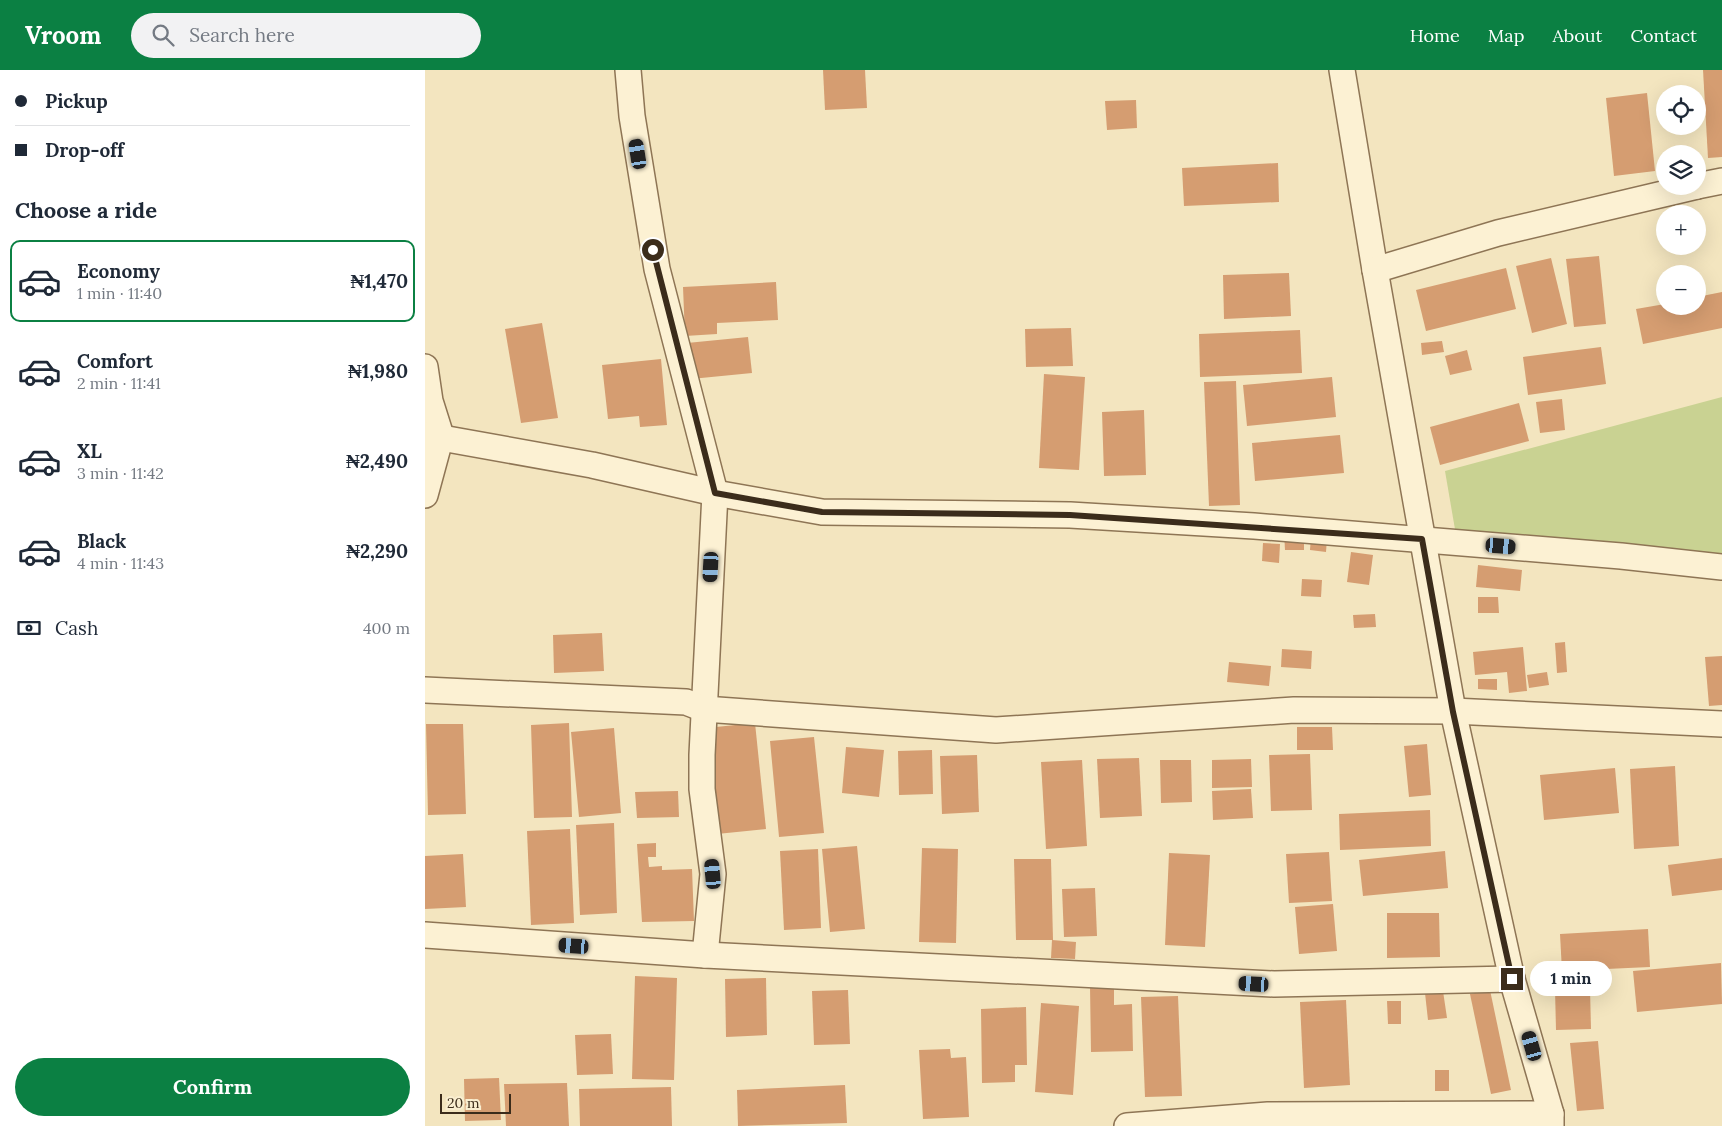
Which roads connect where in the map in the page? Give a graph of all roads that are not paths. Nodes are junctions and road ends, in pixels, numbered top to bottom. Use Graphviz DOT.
graph roads {
  1 [pos="627,70"];
  2 [pos="1342,70"];
  3 [pos="1722,180"];
  4 [pos="1706,184"];
  5 [pos="1659,195"];
  6 [pos="1375,270"];
  7 [pos="425,367"];
  8 [pos="433,436"];
  9 [pos="715,493"];
  10 [pos="425,495"];
  11 [pos="1422,539"];
  12 [pos="1722,567"];
  13 [pos="425,690"];
  14 [pos="704,709"];
  15 [pos="1453,712"];
  16 [pos="1722,724"];
  17 [pos="425,935"];
  18 [pos="705,955"];
  19 [pos="1512,979"];
  20 [pos="1551,1120"];
  21 [pos="1127,1126"];
  1 -- 9 [label="street"];
  2 -- 6 [label="street"];
  3 -- 4 [label="street"];
  5 -- 6 [label="street"];
  6 -- 11 [label="street"];
  7 -- 8 [label="street"];
  8 -- 9 [label="street"];
  8 -- 10 [label="street"];
  9 -- 11 [label="street"];
  9 -- 14 [label="street"];
  11 -- 12 [label="street"];
  11 -- 15 [label="street"];
  13 -- 14 [label="street"];
  14 -- 15 [label="street"];
  14 -- 18 [label="street"];
  15 -- 16 [label="street"];
  15 -- 19 [label="street"];
  17 -- 18 [label="street"];
  18 -- 19 [label="street"];
  19 -- 20 [label="street"];
  20 -- 21 [label="street"];
}
